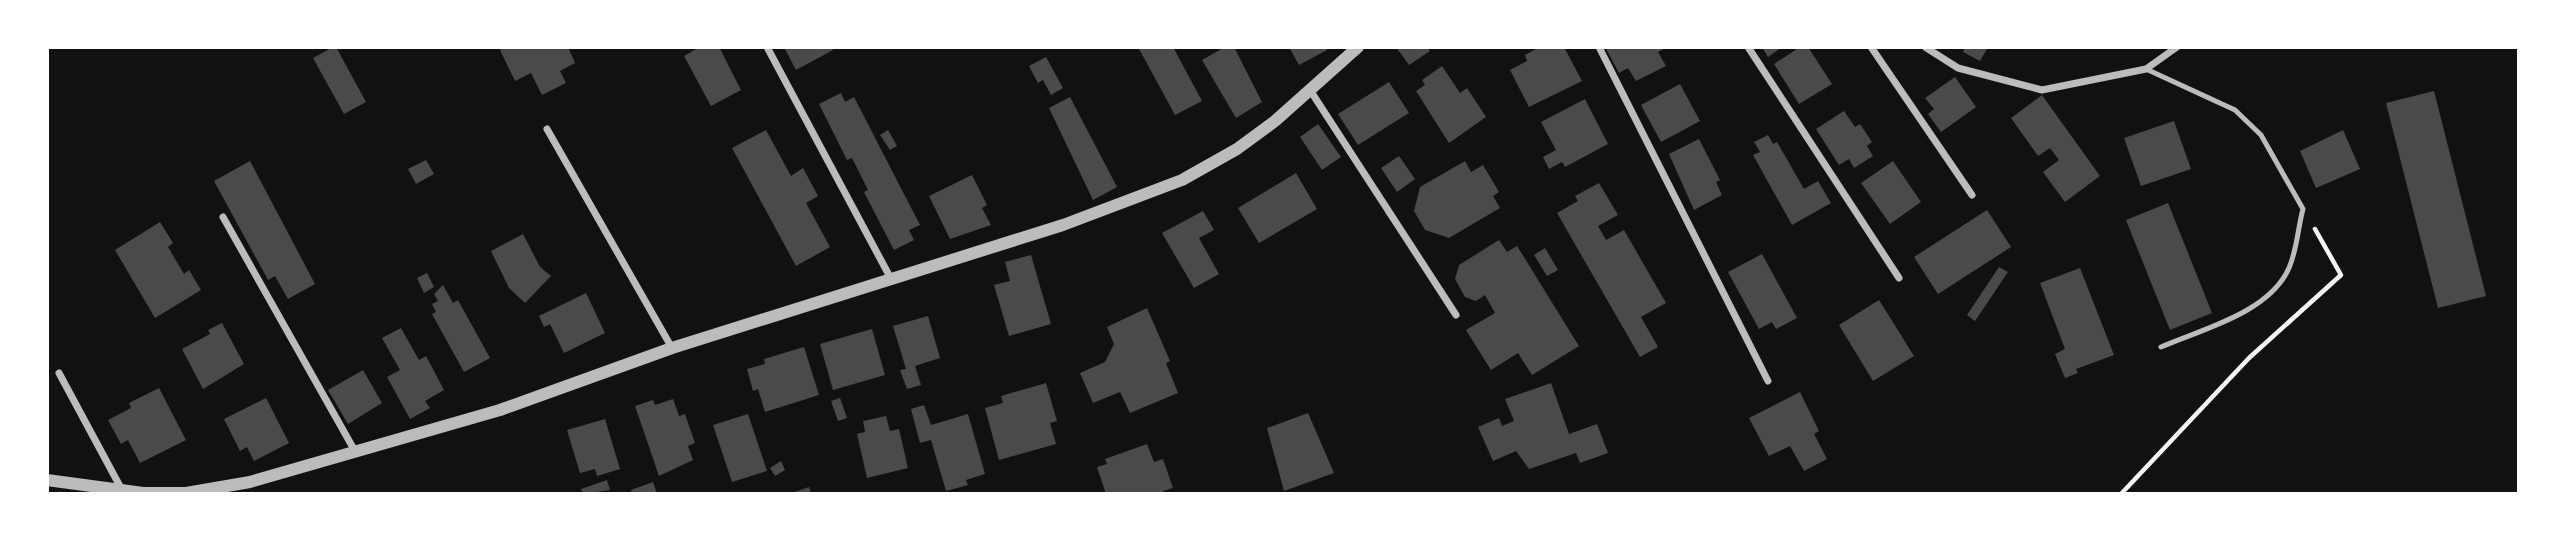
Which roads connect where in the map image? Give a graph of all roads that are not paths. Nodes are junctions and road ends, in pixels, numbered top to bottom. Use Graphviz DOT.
graph roads {
  1 [pos="767,47"];
  2 [pos="1358,47"];
  3 [pos="1599,47"];
  4 [pos="1748,47"];
  5 [pos="1871,47"];
  6 [pos="1925,47"];
  7 [pos="2177,47"];
  8 [pos="2146,69"];
  9 [pos="1310,90"];
  10 [pos="547,129"];
  11 [pos="1972,195"];
  12 [pos="223,217"];
  13 [pos="890,277"];
  14 [pos="1899,278"];
  15 [pos="1455,315"];
  16 [pos="2161,347"];
  17 [pos="672,348"];
  18 [pos="59,373"];
  19 [pos="1768,381"];
  20 [pos="356,453"];
  21 [pos="47,480"];
  22 [pos="123,491"];
  1 -- 13 [label="street"];
  2 -- 9 [label="street"];
  3 -- 19 [label="street"];
  4 -- 14 [label="street"];
  5 -- 11 [label="street"];
  6 -- 8 [label="street"];
  7 -- 8 [label="street"];
  8 -- 16 [label="lane"];
  9 -- 13 [label="street"];
  9 -- 15 [label="street"];
  10 -- 17 [label="street"];
  12 -- 20 [label="street"];
  13 -- 17 [label="street"];
  17 -- 20 [label="street"];
  18 -- 22 [label="street"];
  20 -- 22 [label="street"];
  21 -- 22 [label="street"];
}
